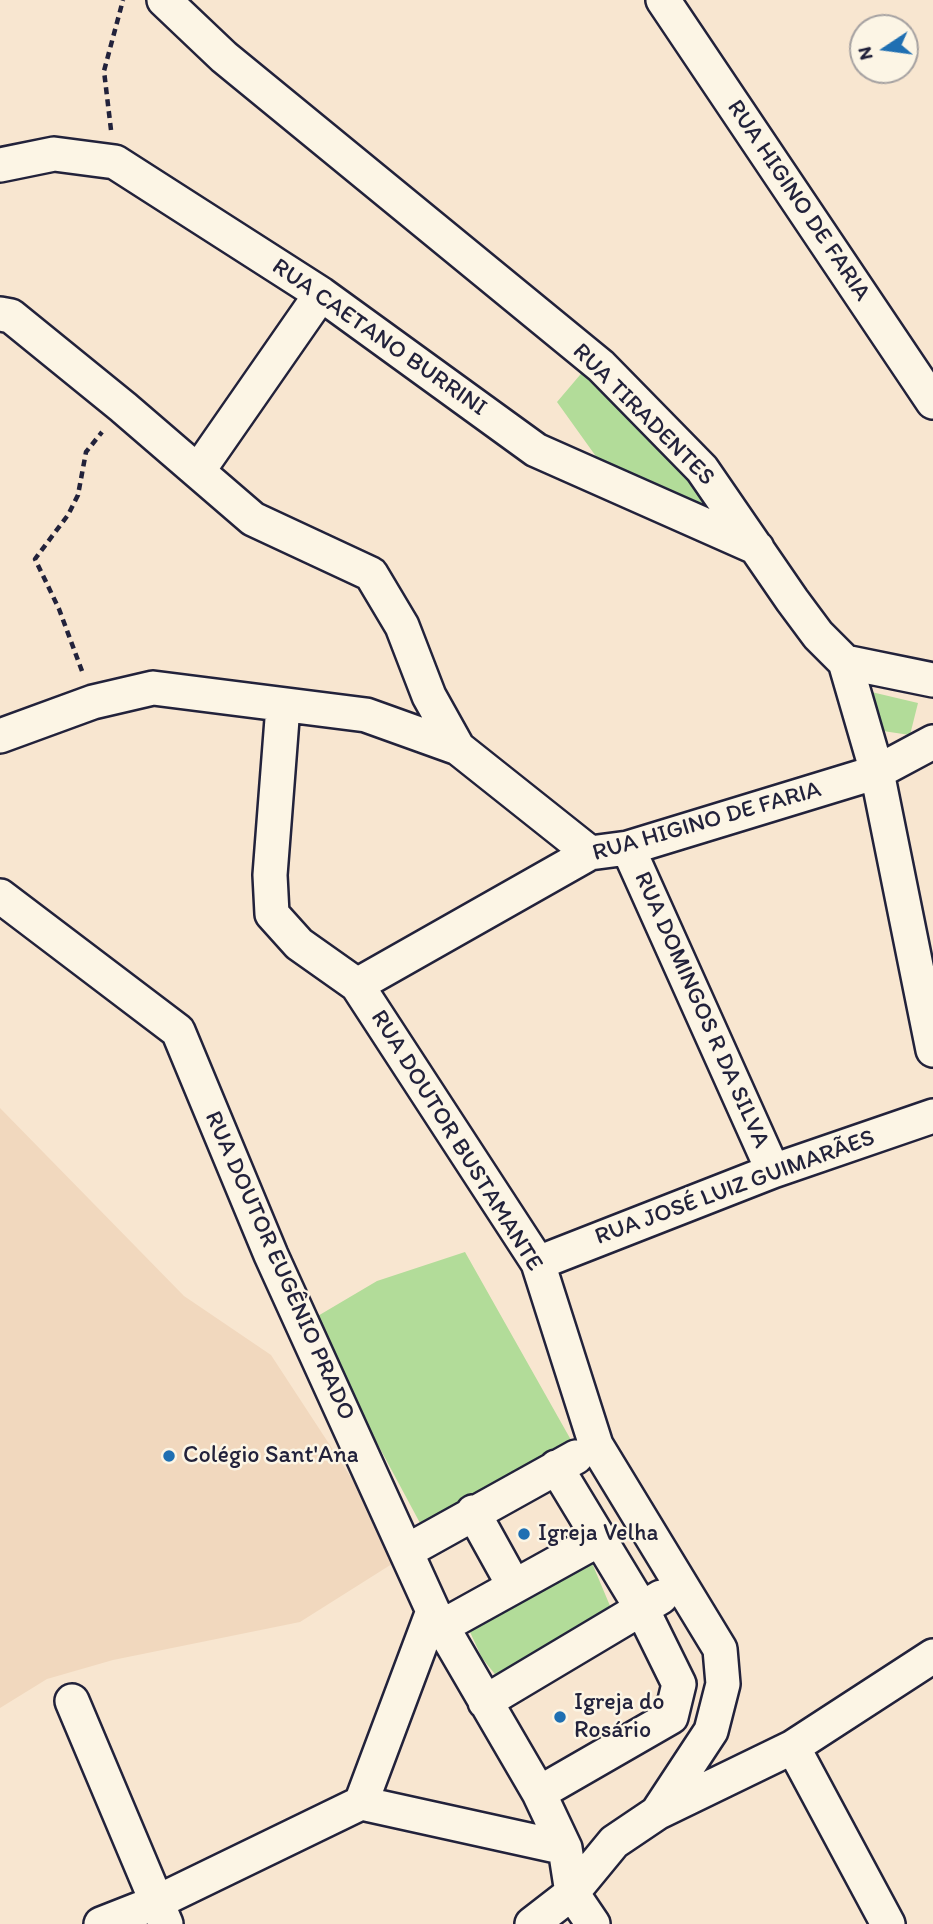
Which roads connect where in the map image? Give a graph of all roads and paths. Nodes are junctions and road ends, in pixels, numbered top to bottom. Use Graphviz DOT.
graph roads {
  1 [pos="123,0"];
  2 [pos="164,0"];
  3 [pos="663,0"];
  4 [pos="115,162"];
  5 [pos="0,165"];
  6 [pos="321,294"];
  7 [pos="0,314"];
  8 [pos="933,402"];
  9 [pos="123,407"];
  10 [pos="198,471"];
  11 [pos="757,548"];
  12 [pos="845,662"];
  13 [pos="933,680"];
  14 [pos="93,702"];
  15 [pos="283,706"];
  16 [pos="0,736"];
  17 [pos="933,742"];
  18 [pos="458,748"];
  19 [pos="877,772"];
  20 [pos="628,848"];
  21 [pos="590,853"];
  22 [pos="0,895"];
  23 [pos="358,985"];
  24 [pos="933,1050"];
  25 [pos="933,1116"];
  26 [pos="773,1171"];
  27 [pos="538,1263"];
  28 [pos="596,1445"];
  29 [pos="556,1467"];
  30 [pos="473,1512"];
  31 [pos="600,1539"];
  32 [pos="407,1551"];
  33 [pos="681,1585"];
  34 [pos="514,1586"];
  35 [pos="642,1608"];
  36 [pos="437,1619"];
  37 [pos="933,1656"];
  38 [pos="72,1701"];
  39 [pos="485,1702"];
  40 [pos="793,1747"];
  41 [pos="539,1793"];
  42 [pos="361,1803"];
  43 [pos="657,1813"];
  44 [pos="565,1848"];
  45 [pos="572,1893"];
  46 [pos="161,1913"];
  47 [pos="101,1924"];
  48 [pos="532,1924"];
  49 [pos="593,1924"];
  50 [pos="888,1924"];
  1 -- 4 [label="path"];
  2 -- 11 [label="street, RUA TIRADENTES"];
  3 -- 8 [label="street, RUA HIGINO DE FARIA"];
  4 -- 5 [label="street, RUA CAETANO BURRINI"];
  4 -- 6 [label="street, RUA CAETANO BURRINI"];
  6 -- 10 [label="street"];
  6 -- 11 [label="street, RUA CAETANO BURRINI"];
  7 -- 9 [label="street"];
  9 -- 10 [label="street"];
  9 -- 14 [label="path"];
  10 -- 18 [label="street"];
  11 -- 12 [label="street, RUA TIRADENTES"];
  12 -- 13 [label="street"];
  12 -- 19 [label="street, RUA TIRADENTES"];
  14 -- 15 [label="street"];
  14 -- 16 [label="street"];
  15 -- 18 [label="street"];
  15 -- 23 [label="street, RUA DOUTOR BUSTAMANTE"];
  17 -- 19 [label="street, RUA HIGINO DE FARIA"];
  18 -- 21 [label="street"];
  19 -- 20 [label="street, RUA HIGINO DE FARIA"];
  19 -- 24 [label="street, RUA TIRADENTES"];
  20 -- 21 [label="street, RUA HIGINO DE FARIA"];
  20 -- 26 [label="street, RUA DOMINGOS R DA SILVA"];
  21 -- 23 [label="street, RUA HIGINO DE FARIA"];
  22 -- 32 [label="street, RUA DOUTOR EUGÊNIO PRADO"];
  23 -- 27 [label="street, RUA DOUTOR BUSTAMANTE"];
  25 -- 26 [label="street, RUA JOSÉ LUIZ GUIMARÃES"];
  26 -- 27 [label="street, RUA JOSÉ LUIZ GUIMARÃES"];
  27 -- 28 [label="street, RUA DOUTOR BUSTAMANTE"];
  28 -- 29 [label="street"];
  28 -- 33 [label="street, RUA DOUTOR BUSTAMANTE"];
  29 -- 30 [label="street"];
  29 -- 31 [label="street"];
  30 -- 32 [label="street"];
  30 -- 34 [label="street"];
  31 -- 34 [label="street"];
  31 -- 35 [label="street"];
  32 -- 36 [label="street, RUA DOUTOR EUGÊNIO PRADO"];
  33 -- 35 [label="street"];
  33 -- 43 [label="street, RUA DOUTOR BUSTAMANTE"];
  34 -- 36 [label="street"];
  35 -- 39 [label="street"];
  35 -- 41 [label="street"];
  36 -- 39 [label="street, RUA DOUTOR EUGÊNIO PRADO"];
  36 -- 42 [label="street"];
  37 -- 40 [label="street"];
  38 -- 46 [label="street"];
  39 -- 41 [label="street, RUA DOUTOR EUGÊNIO PRADO"];
  40 -- 43 [label="street"];
  40 -- 50 [label="street"];
  41 -- 44 [label="street, RUA DOUTOR EUGÊNIO PRADO"];
  42 -- 44 [label="street"];
  42 -- 46 [label="street"];
  43 -- 45 [label="street"];
  44 -- 45 [label="street, RUA DOUTOR EUGÊNIO PRADO"];
  45 -- 48 [label="street"];
  45 -- 49 [label="street, RUA DOUTOR EUGÊNIO PRADO"];
  46 -- 47 [label="street"];
}
